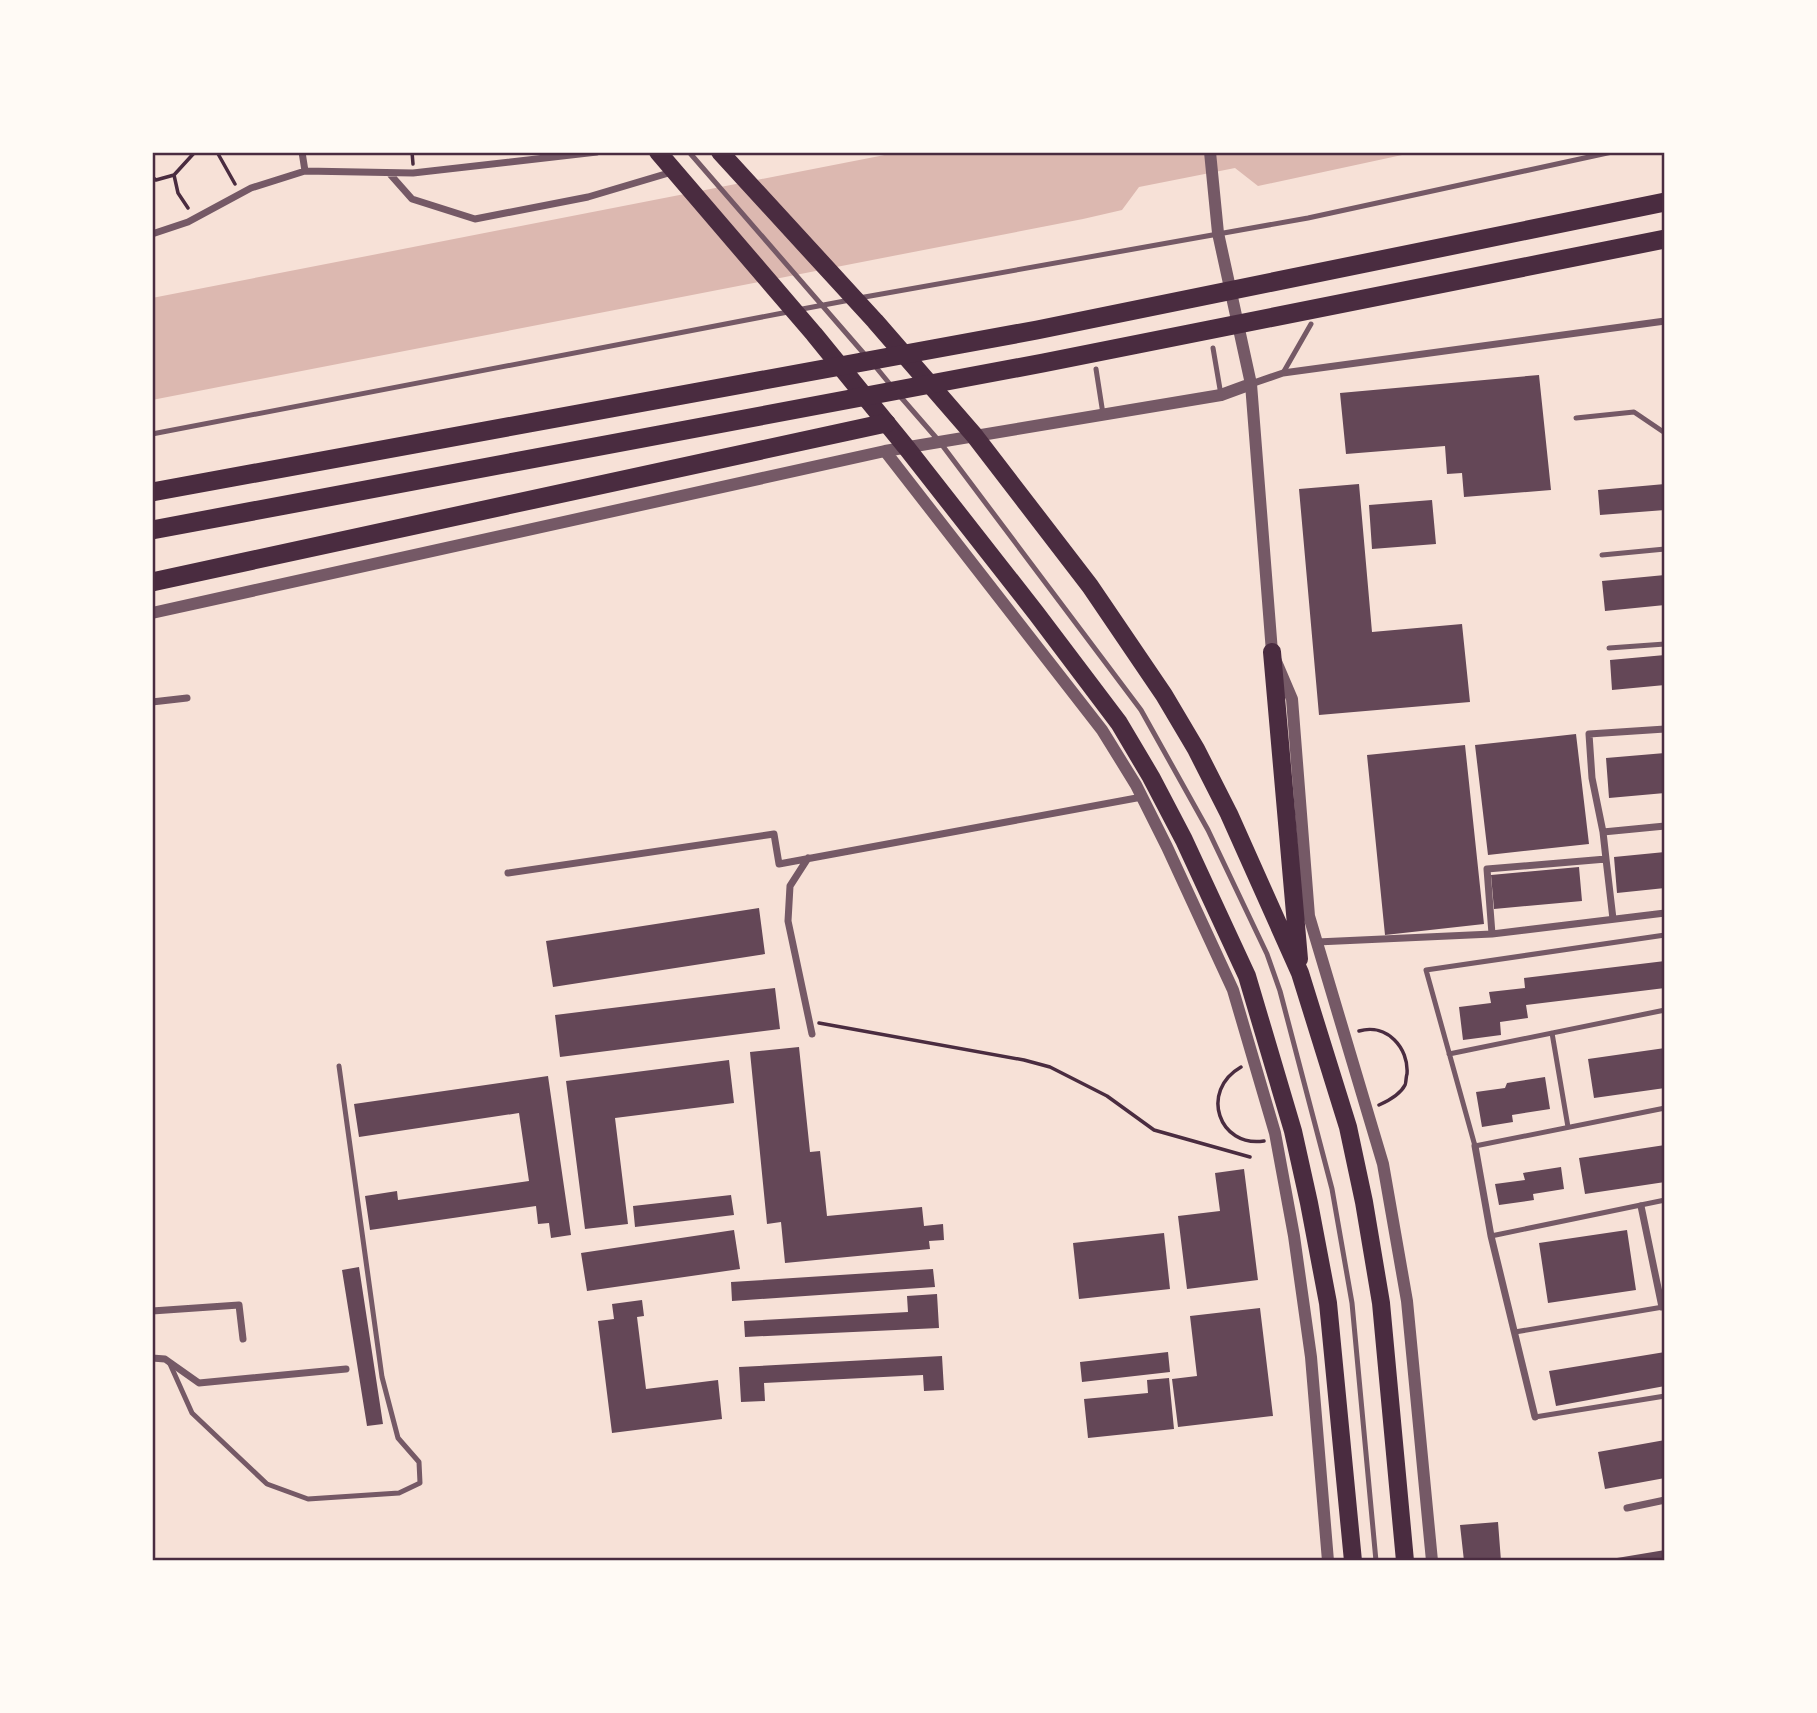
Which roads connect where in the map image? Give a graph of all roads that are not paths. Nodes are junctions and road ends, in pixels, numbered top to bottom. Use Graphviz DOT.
graph roads {
  1 [pos="302,152"];
  2 [pos="597,152"];
  3 [pos="1210,152"];
  4 [pos="1612,152"];
  5 [pos="689,153"];
  6 [pos="720,153"];
  7 [pos="666,161"];
  8 [pos="305,171"];
  9 [pos="389,173"];
  10 [pos="1665,202"];
  11 [pos="1218,233"];
  12 [pos="152,234"];
  13 [pos="1665,239"];
  14 [pos="1665,321"];
  15 [pos="1311,324"];
  16 [pos="1213,348"];
  17 [pos="1096,369"];
  18 [pos="1283,373"];
  19 [pos="1251,384"];
  20 [pos="1221,395"];
  21 [pos="1103,415"];
  22 [pos="1576,418"];
  23 [pos="886,423"];
  24 [pos="1665,433"];
  25 [pos="152,434"];
  26 [pos="974,435"];
  27 [pos="939,441"];
  28 [pos="906,447"];
  29 [pos="885,451"];
  30 [pos="152,492"];
  31 [pos="152,530"];
  32 [pos="1665,549"];
  33 [pos="1602,555"];
  34 [pos="152,582"];
  35 [pos="152,613"];
  36 [pos="1665,644"];
  37 [pos="1609,648"];
  38 [pos="1272,653"];
  39 [pos="187,698"];
  40 [pos="152,702"];
  41 [pos="1665,729"];
  42 [pos="1142,797"];
  43 [pos="1665,826"];
  44 [pos="1603,832"];
  45 [pos="808,858"];
  46 [pos="1606,859"];
  47 [pos="508,873"];
  48 [pos="1665,913"];
  49 [pos="1612,919"];
  50 [pos="1492,934"];
  51 [pos="1665,935"];
  52 [pos="1317,942"];
  53 [pos="1300,973"];
  54 [pos="1665,1010"];
  55 [pos="1552,1033"];
  56 [pos="812,1034"];
  57 [pos="1449,1054"];
  58 [pos="339,1066"];
  59 [pos="1665,1108"];
  60 [pos="1568,1128"];
  61 [pos="1475,1146"];
  62 [pos="1665,1200"];
  63 [pos="1640,1206"];
  64 [pos="1491,1236"];
  65 [pos="1664,1307"];
  66 [pos="152,1311"];
  67 [pos="1515,1332"];
  68 [pos="243,1339"];
  69 [pos="152,1358"];
  70 [pos="169,1361"];
  71 [pos="346,1370"];
  72 [pos="1665,1395"];
  73 [pos="1535,1417"];
  74 [pos="1665,1500"];
  75 [pos="1627,1508"];
  76 [pos="1328,1561"];
  77 [pos="1353,1561"];
  78 [pos="1376,1561"];
  79 [pos="1405,1561"];
  80 [pos="1432,1561"];
  1 -- 8 [label="street"];
  2 -- 9 [label="street"];
  3 -- 11 [label="street"];
  4 -- 11 [label="lane"];
  5 -- 27 [label="lane"];
  6 -- 26 [label="main road"];
  7 -- 9 [label="street"];
  7 -- 23 [label="main road"];
  8 -- 9 [label="street"];
  8 -- 12 [label="street"];
  10 -- 30 [label="highway"];
  11 -- 19 [label="street"];
  11 -- 25 [label="lane"];
  13 -- 31 [label="highway"];
  14 -- 18 [label="street"];
  15 -- 18 [label="lane"];
  16 -- 20 [label="lane"];
  17 -- 21 [label="lane"];
  18 -- 19 [label="street"];
  19 -- 20 [label="street"];
  19 -- 38 [label="street"];
  20 -- 21 [label="street"];
  21 -- 26 [label="street"];
  22 -- 24 [label="lane"];
  23 -- 28 [label="main road"];
  23 -- 34 [label="highway"];
  26 -- 27 [label="street"];
  26 -- 53 [label="main road"];
  27 -- 28 [label="street"];
  27 -- 78 [label="lane"];
  28 -- 29 [label="street"];
  28 -- 77 [label="main road"];
  29 -- 35 [label="street"];
  29 -- 42 [label="street"];
  32 -- 33 [label="lane"];
  36 -- 37 [label="lane"];
  38 -- 52 [label="street"];
  38 -- 53 [label="main road"];
  39 -- 40 [label="street"];
  41 -- 44 [label="street"];
  42 -- 45 [label="street"];
  42 -- 76 [label="street"];
  43 -- 44 [label="street"];
  44 -- 46 [label="street"];
  45 -- 47 [label="street"];
  45 -- 56 [label="street"];
  46 -- 49 [label="street"];
  46 -- 50 [label="street"];
  48 -- 49 [label="street"];
  49 -- 50 [label="street"];
  50 -- 52 [label="street"];
  51 -- 57 [label="lane"];
  52 -- 80 [label="street"];
  53 -- 79 [label="main road"];
  54 -- 55 [label="lane"];
  55 -- 57 [label="lane"];
  55 -- 60 [label="lane"];
  57 -- 61 [label="lane"];
  58 -- 70 [label="lane"];
  59 -- 60 [label="lane"];
  60 -- 61 [label="lane"];
  61 -- 64 [label="street"];
  62 -- 63 [label="lane"];
  63 -- 64 [label="lane"];
  63 -- 65 [label="street"];
  64 -- 67 [label="street"];
  65 -- 67 [label="lane"];
  66 -- 68 [label="street"];
  67 -- 73 [label="street"];
  69 -- 70 [label="street"];
  70 -- 71 [label="street"];
  72 -- 73 [label="lane"];
  74 -- 75 [label="street"];
}
